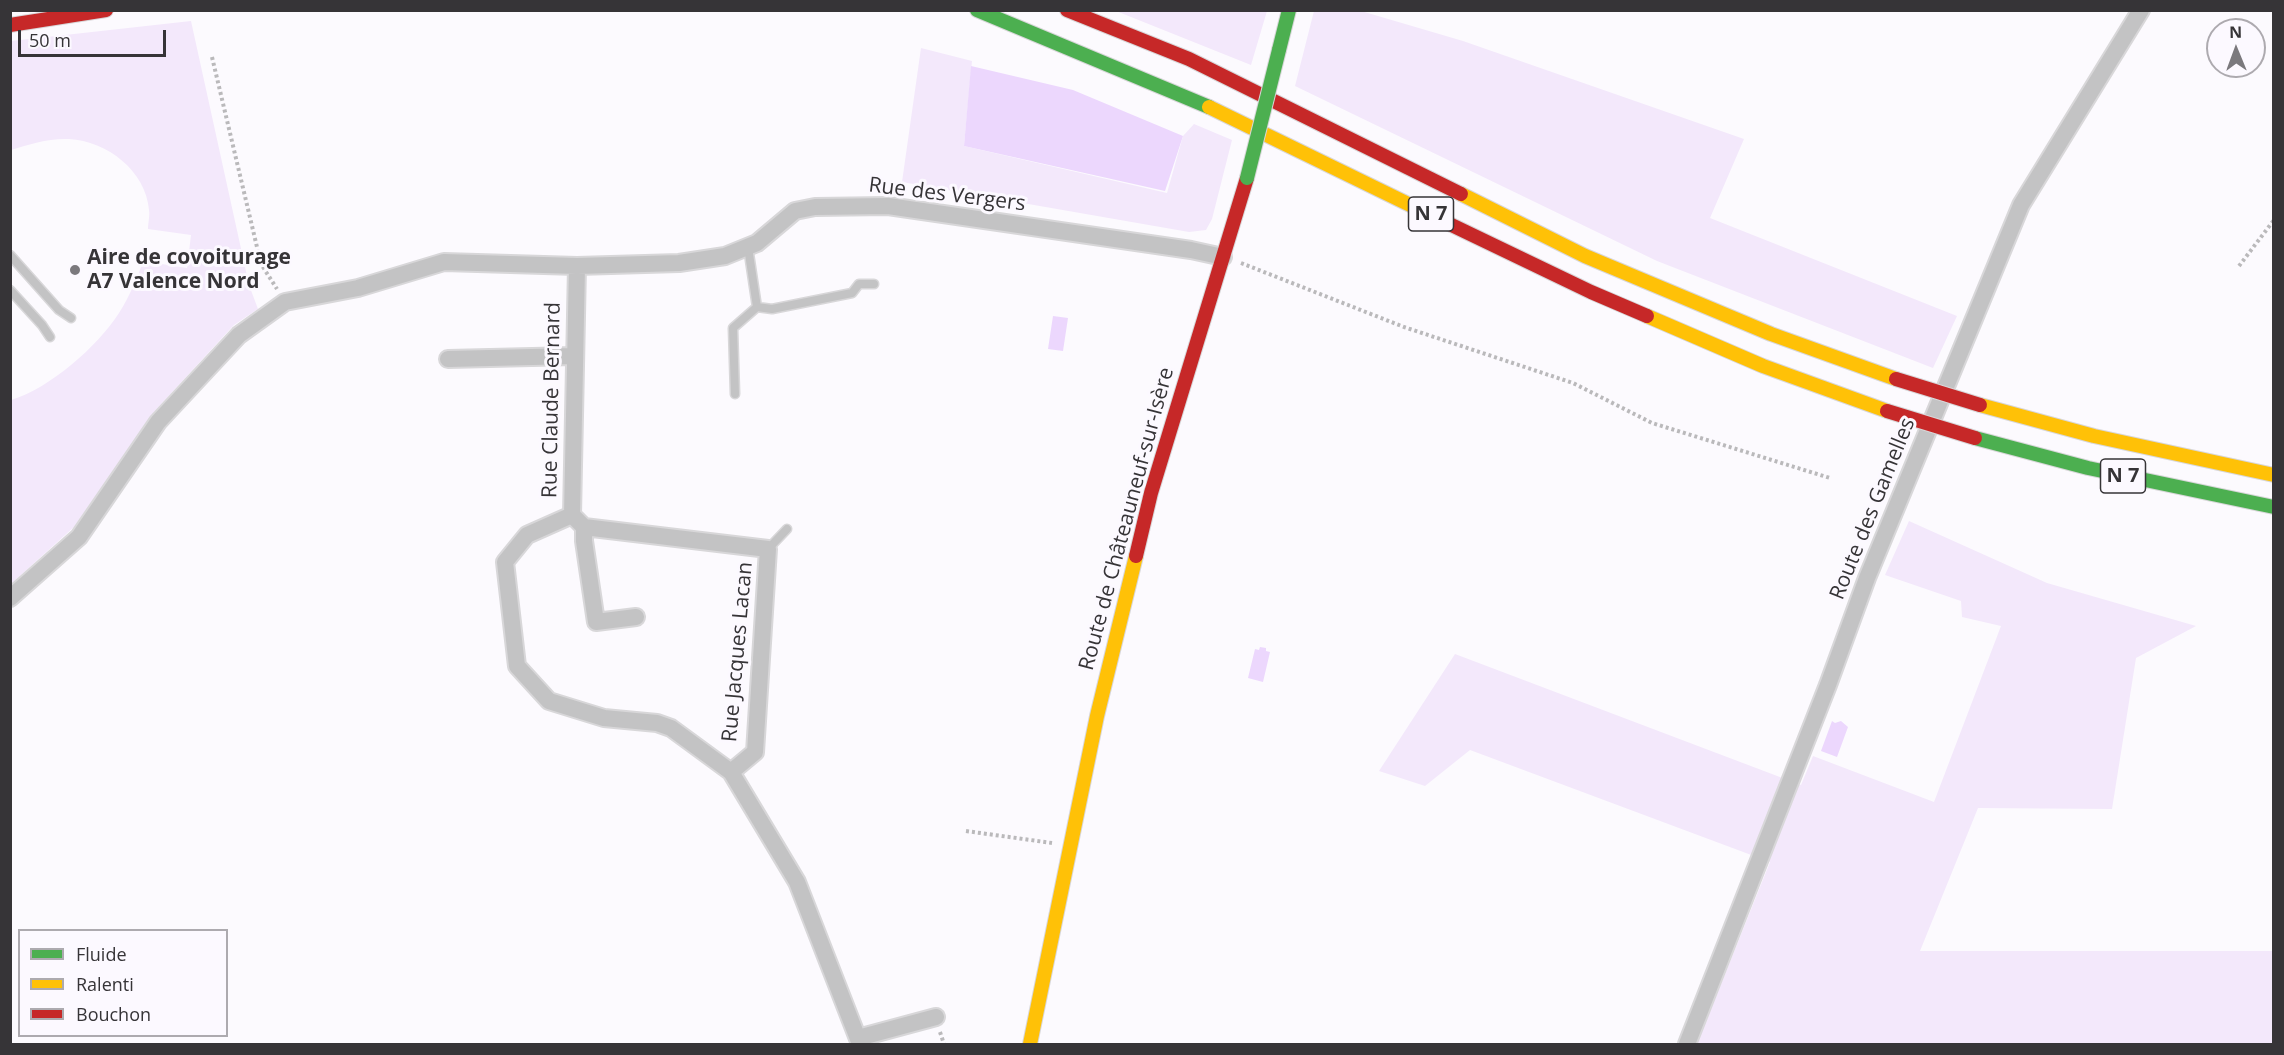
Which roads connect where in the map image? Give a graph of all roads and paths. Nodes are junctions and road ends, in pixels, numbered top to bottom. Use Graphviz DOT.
graph roads {
  1 [pos="106,10"];
  2 [pos="977,10"];
  3 [pos="1067,10"];
  4 [pos="1289,10"];
  5 [pos="2141,10"];
  6 [pos="10,25"];
  7 [pos="212,57"];
  8 [pos="2274,220"];
  9 [pos="748,247"];
  10 [pos="10,255"];
  11 [pos="1223,257"];
  12 [pos="577,266"];
  13 [pos="2239,266"];
  14 [pos="874,284"];
  15 [pos="10,290"];
  16 [pos="285,302"];
  17 [pos="757,308"];
  18 [pos="71,318"];
  19 [pos="50,337"];
  20 [pos="574,356"];
  21 [pos="448,359"];
  22 [pos="735,394"];
  23 [pos="2274,475"];
  24 [pos="1830,478"];
  25 [pos="2274,507"];
  26 [pos="578,521"];
  27 [pos="787,529"];
  28 [pos="768,549"];
  29 [pos="10,598"];
  30 [pos="636,617"];
  31 [pos="731,772"];
  32 [pos="966,831"];
  33 [pos="1072,845"];
  34 [pos="936,1017"];
  35 [pos="859,1041"];
  36 [pos="1030,1044"];
  37 [pos="1687,1044"];
  1 -- 6 [label="main road"];
  2 -- 25 [label="main road, N 7, bridge"];
  3 -- 23 [label="main road, N 7, bridge"];
  4 -- 11 [label="main road, Route de Châteauneuf-sur-Isère, bridge"];
  5 -- 37 [label="street, Route des Gamelles"];
  7 -- 16 [label="path"];
  8 -- 13 [label="path"];
  9 -- 11 [label="street, Rue des Vergers"];
  9 -- 12 [label="street, Rue des Vergers"];
  9 -- 17 [label="lane"];
  10 -- 18 [label="lane"];
  11 -- 24 [label="path"];
  11 -- 33 [label="main road, Route de Châteauneuf-sur-Isère"];
  12 -- 16 [label="street, Rue des Vergers"];
  12 -- 20 [label="street, Rue Claude Bernard"];
  14 -- 17 [label="lane"];
  15 -- 19 [label="lane"];
  16 -- 29 [label="street"];
  17 -- 22 [label="lane"];
  20 -- 21 [label="street"];
  20 -- 26 [label="street, Rue Claude Bernard"];
  26 -- 28 [label="street, Rue Jacques Lacan"];
  26 -- 30 [label="street"];
  26 -- 31 [label="street, Rue Claude Bernard"];
  27 -- 28 [label="lane"];
  28 -- 31 [label="street, Rue Jacques Lacan"];
  31 -- 35 [label="street, Rue Claude Bernard"];
  32 -- 33 [label="path"];
  33 -- 36 [label="main road, Route de Châteauneuf-sur-Isère"];
  34 -- 35 [label="street"];
}
